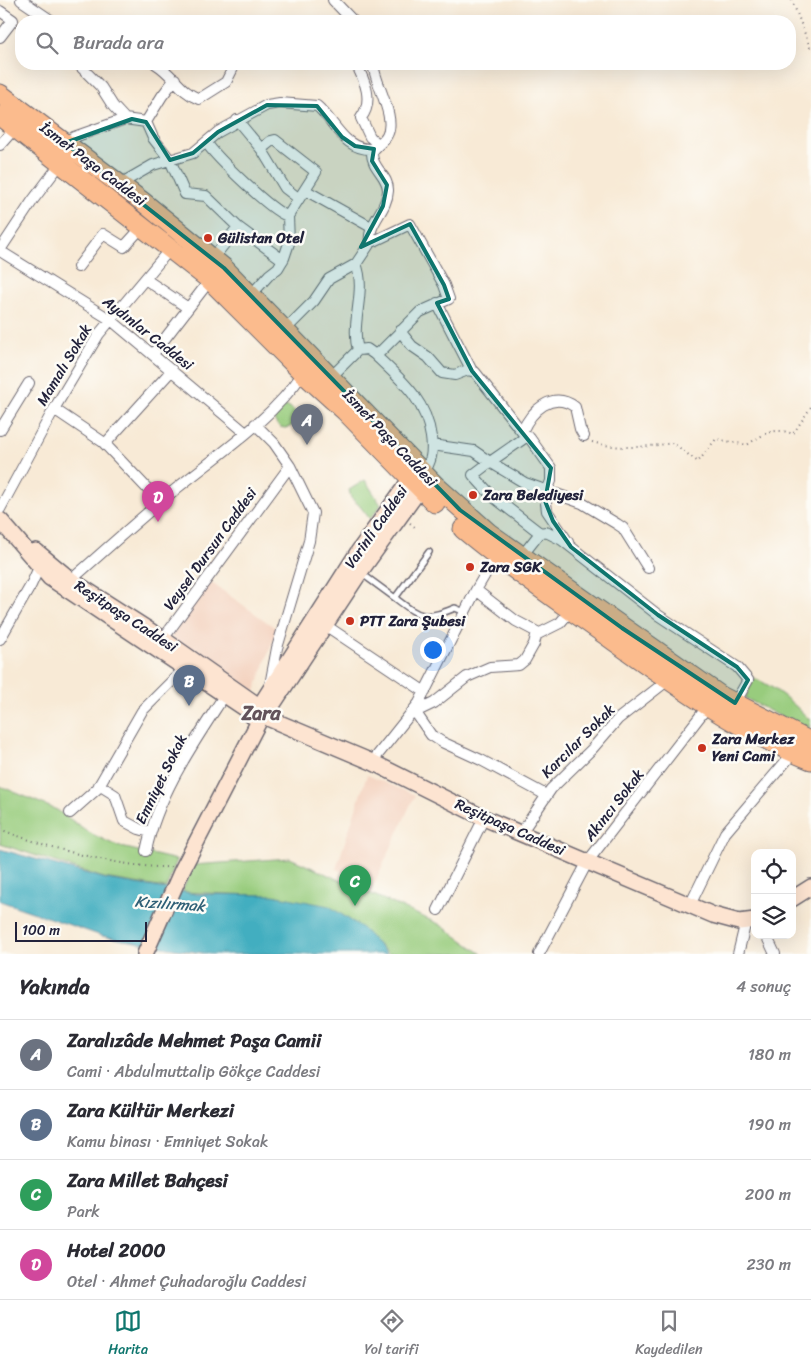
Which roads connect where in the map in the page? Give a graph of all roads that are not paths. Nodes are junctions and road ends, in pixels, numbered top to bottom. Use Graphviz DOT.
graph roads {
  1 [pos="21,0"];
  2 [pos="333,0"];
  3 [pos="0,12"];
  4 [pos="43,15"];
  5 [pos="347,15"];
  6 [pos="15,22"];
  7 [pos="15,25"];
  8 [pos="0,37"];
  9 [pos="84,70"];
  10 [pos="166,70"];
  11 [pos="232,70"];
  12 [pos="360,70"];
  13 [pos="374,70"];
  14 [pos="175,79"];
  15 [pos="0,94"];
  16 [pos="0,116"];
  17 [pos="125,119"];
  18 [pos="237,120"];
  19 [pos="146,122"];
  20 [pos="15,128"];
  21 [pos="206,142"];
  22 [pos="65,143"];
  23 [pos="0,145"];
  24 [pos="376,147"];
  25 [pos="261,149"];
  26 [pos="170,160"];
  27 [pos="62,163"];
  28 [pos="120,184"];
  29 [pos="302,194"];
  30 [pos="288,216"];
  31 [pos="143,226"];
  32 [pos="238,227"];
  33 [pos="371,228"];
  34 [pos="370,243"];
  35 [pos="170,249"];
  36 [pos="0,250"];
  37 [pos="213,258"];
  38 [pos="283,260"];
  39 [pos="356,264"];
  40 [pos="78,267"];
  41 [pos="144,279"];
  42 [pos="210,280"];
  43 [pos="251,295"];
  44 [pos="437,303"];
  45 [pos="188,308"];
  46 [pos="111,320"];
  47 [pos="285,330"];
  48 [pos="400,331"];
  49 [pos="358,350"];
  50 [pos="153,354"];
  51 [pos="374,354"];
  52 [pos="172,370"];
  53 [pos="472,371"];
  54 [pos="303,372"];
  55 [pos="331,377"];
  56 [pos="29,383"];
  57 [pos="54,409"];
  58 [pos="256,424"];
  59 [pos="0,430"];
  60 [pos="246,433"];
  61 [pos="524,434"];
  62 [pos="584,436"];
  63 [pos="105,444"];
  64 [pos="432,445"];
  65 [pos="490,462"];
  66 [pos="290,466"];
  67 [pos="417,480"];
  68 [pos="547,491"];
  69 [pos="160,502"];
  70 [pos="0,509"];
  71 [pos="0,520"];
  72 [pos="540,533"];
  73 [pos="571,547"];
  74 [pos="429,552"];
  75 [pos="496,556"];
  76 [pos="521,557"];
  77 [pos="42,562"];
  78 [pos="648,568"];
  79 [pos="360,572"];
  80 [pos="71,580"];
  81 [pos="476,590"];
  82 [pos="395,598"];
  83 [pos="571,610"];
  84 [pos="465,612"];
  85 [pos="325,625"];
  86 [pos="536,635"];
  87 [pos="0,639"];
  88 [pos="159,645"];
  89 [pos="184,669"];
  90 [pos="668,680"];
  91 [pos="424,692"];
  92 [pos="224,696"];
  93 [pos="735,703"];
  94 [pos="708,706"];
  95 [pos="263,710"];
  96 [pos="413,714"];
  97 [pos="811,742"];
  98 [pos="793,753"];
  99 [pos="811,760"];
  100 [pos="372,762"];
  101 [pos="99,785"];
  102 [pos="546,796"];
  103 [pos="70,813"];
  104 [pos="484,818"];
  105 [pos="150,832"];
  106 [pos="521,833"];
  107 [pos="146,851"];
  108 [pos="588,862"];
  109 [pos="811,887"];
  110 [pos="796,897"];
  111 [pos="690,905"];
  112 [pos="438,910"];
  113 [pos="751,921"];
  114 [pos="768,939"];
  115 [pos="145,954"];
  116 [pos="539,954"];
  117 [pos="738,954"];
  118 [pos="775,954"];
  1 -- 4 [label="street"];
  2 -- 5 [label="street"];
  3 -- 6 [label="street"];
  7 -- 8 [label="street"];
  9 -- 17 [label="street"];
  10 -- 14 [label="street"];
  11 -- 14 [label="street"];
  12 -- 24 [label="street"];
  13 -- 24 [label="street"];
  14 -- 19 [label="street"];
  15 -- 22 [label="highway, İsmet Paşa Caddesi"];
  16 -- 20 [label="highway, İsmet Paşa Caddesi"];
  17 -- 19 [label="street"];
  17 -- 22 [label="street"];
  18 -- 21 [label="street"];
  18 -- 24 [label="street"];
  18 -- 25 [label="street"];
  19 -- 26 [label="street"];
  20 -- 23 [label="street"];
  20 -- 27 [label="highway, İsmet Paşa Caddesi"];
  21 -- 26 [label="street"];
  21 -- 30 [label="street"];
  22 -- 28 [label="highway, İsmet Paşa Caddesi"];
  24 -- 33 [label="street"];
  25 -- 29 [label="street"];
  25 -- 29 [label="street"];
  26 -- 28 [label="street"];
  26 -- 32 [label="street"];
  27 -- 31 [label="highway, İsmet Paşa Caddesi"];
  27 -- 36 [label="street"];
  28 -- 37 [label="highway, İsmet Paşa Caddesi"];
  29 -- 30 [label="street"];
  29 -- 33 [label="street"];
  30 -- 38 [label="street"];
  31 -- 35 [label="highway, İsmet Paşa Caddesi"];
  31 -- 40 [label="street"];
  32 -- 37 [label="street"];
  32 -- 38 [label="street"];
  33 -- 34 [label="street"];
  34 -- 39 [label="street"];
  34 -- 44 [label="street"];
  35 -- 41 [label="street, Mamalı Sokak"];
  35 -- 42 [label="highway, İsmet Paşa Caddesi"];
  36 -- 46 [label="street, Aydınlar Caddesi"];
  37 -- 43 [label="highway, İsmet Paşa Caddesi"];
  38 -- 43 [label="street"];
  39 -- 47 [label="street"];
  39 -- 49 [label="street"];
  41 -- 45 [label="street"];
  41 -- 46 [label="street, Mamalı Sokak"];
  42 -- 45 [label="street"];
  42 -- 54 [label="highway, İsmet Paşa Caddesi"];
  43 -- 47 [label="highway, İsmet Paşa Caddesi"];
  44 -- 48 [label="street"];
  44 -- 53 [label="street"];
  45 -- 50 [label="street"];
  46 -- 50 [label="street, Aydınlar Caddesi"];
  46 -- 57 [label="street, Mamalı Sokak"];
  47 -- 55 [label="highway, İsmet Paşa Caddesi"];
  48 -- 51 [label="street"];
  48 -- 53 [label="street"];
  49 -- 51 [label="street"];
  49 -- 55 [label="street"];
  50 -- 52 [label="street, Aydınlar Caddesi"];
  51 -- 64 [label="street"];
  52 -- 60 [label="street, Aydınlar Caddesi"];
  52 -- 63 [label="street"];
  53 -- 61 [label="street"];
  54 -- 58 [label="street"];
  54 -- 67 [label="highway, İsmet Paşa Caddesi"];
  55 -- 67 [label="highway, İsmet Paşa Caddesi"];
  56 -- 59 [label="street"];
  57 -- 63 [label="street"];
  57 -- 70 [label="street, Mamalı Sokak"];
  58 -- 60 [label="street"];
  58 -- 66 [label="street"];
  60 -- 69 [label="street"];
  61 -- 62 [label="street"];
  61 -- 65 [label="street"];
  61 -- 68 [label="street"];
  63 -- 69 [label="street"];
  64 -- 65 [label="street"];
  64 -- 67 [label="street"];
  65 -- 68 [label="street"];
  65 -- 72 [label="street"];
  66 -- 88 [label="street, Veysel Dursun Caddesi"];
  66 -- 95 [label="street"];
  67 -- 75 [label="highway, İsmet Paşa Caddesi"];
  67 -- 76 [label="highway, İsmet Paşa Caddesi"];
  67 -- 79 [label="main road, Varinli Caddesi"];
  67 -- 95 [label="main road, Varinli Caddesi"];
  68 -- 73 [label="street"];
  68 -- 78 [label="street"];
  69 -- 80 [label="street"];
  71 -- 77 [label="main road"];
  72 -- 73 [label="street"];
  72 -- 76 [label="street"];
  73 -- 93 [label="street"];
  74 -- 82 [label="lane"];
  75 -- 81 [label="street"];
  75 -- 83 [label="highway, İsmet Paşa Caddesi"];
  76 -- 93 [label="highway, İsmet Paşa Caddesi"];
  77 -- 80 [label="main road, Reşitpaşa Caddesi"];
  77 -- 87 [label="street"];
  77 -- 88 [label="main road"];
  79 -- 82 [label="lane"];
  79 -- 85 [label="main road, Varinli Caddesi"];
  80 -- 88 [label="main road, Reşitpaşa Caddesi"];
  81 -- 84 [label="street"];
  81 -- 86 [label="street"];
  82 -- 84 [label="lane"];
  83 -- 86 [label="street"];
  83 -- 90 [label="highway, İsmet Paşa Caddesi"];
  84 -- 91 [label="street"];
  85 -- 91 [label="street"];
  85 -- 95 [label="main road, Varinli Caddesi"];
  86 -- 96 [label="street"];
  88 -- 89 [label="main road"];
  88 -- 95 [label="main road, Reşitpaşa Caddesi"];
  89 -- 92 [label="main road"];
  89 -- 101 [label="street"];
  90 -- 94 [label="highway, İsmet Paşa Caddesi"];
  90 -- 102 [label="street, Karcılar Sokak"];
  91 -- 96 [label="street"];
  92 -- 95 [label="main road"];
  92 -- 105 [label="street, Emniyet Sokak"];
  93 -- 97 [label="highway, İsmet Paşa Caddesi"];
  94 -- 98 [label="highway, İsmet Paşa Caddesi"];
  94 -- 108 [label="street, Akıncı Sokak"];
  95 -- 100 [label="main road, Reşitpaşa Caddesi"];
  95 -- 115 [label="main road, Varinli Caddesi"];
  96 -- 100 [label="street"];
  96 -- 102 [label="street"];
  98 -- 99 [label="highway, İsmet Paşa Caddesi"];
  98 -- 111 [label="street"];
  100 -- 104 [label="main road, Reşitpaşa Caddesi"];
  101 -- 103 [label="street"];
  101 -- 105 [label="street"];
  102 -- 106 [label="street, Karcılar Sokak"];
  104 -- 106 [label="main road, Reşitpaşa Caddesi"];
  104 -- 112 [label="street"];
  105 -- 107 [label="street, Emniyet Sokak"];
  106 -- 108 [label="main road, Reşitpaşa Caddesi"];
  108 -- 111 [label="main road, Reşitpaşa Caddesi"];
  108 -- 116 [label="street, Akıncı Sokak"];
  109 -- 110 [label="main road"];
  111 -- 113 [label="main road, Reşitpaşa Caddesi"];
  113 -- 117 [label="street"];
  114 -- 118 [label="street"];
}
